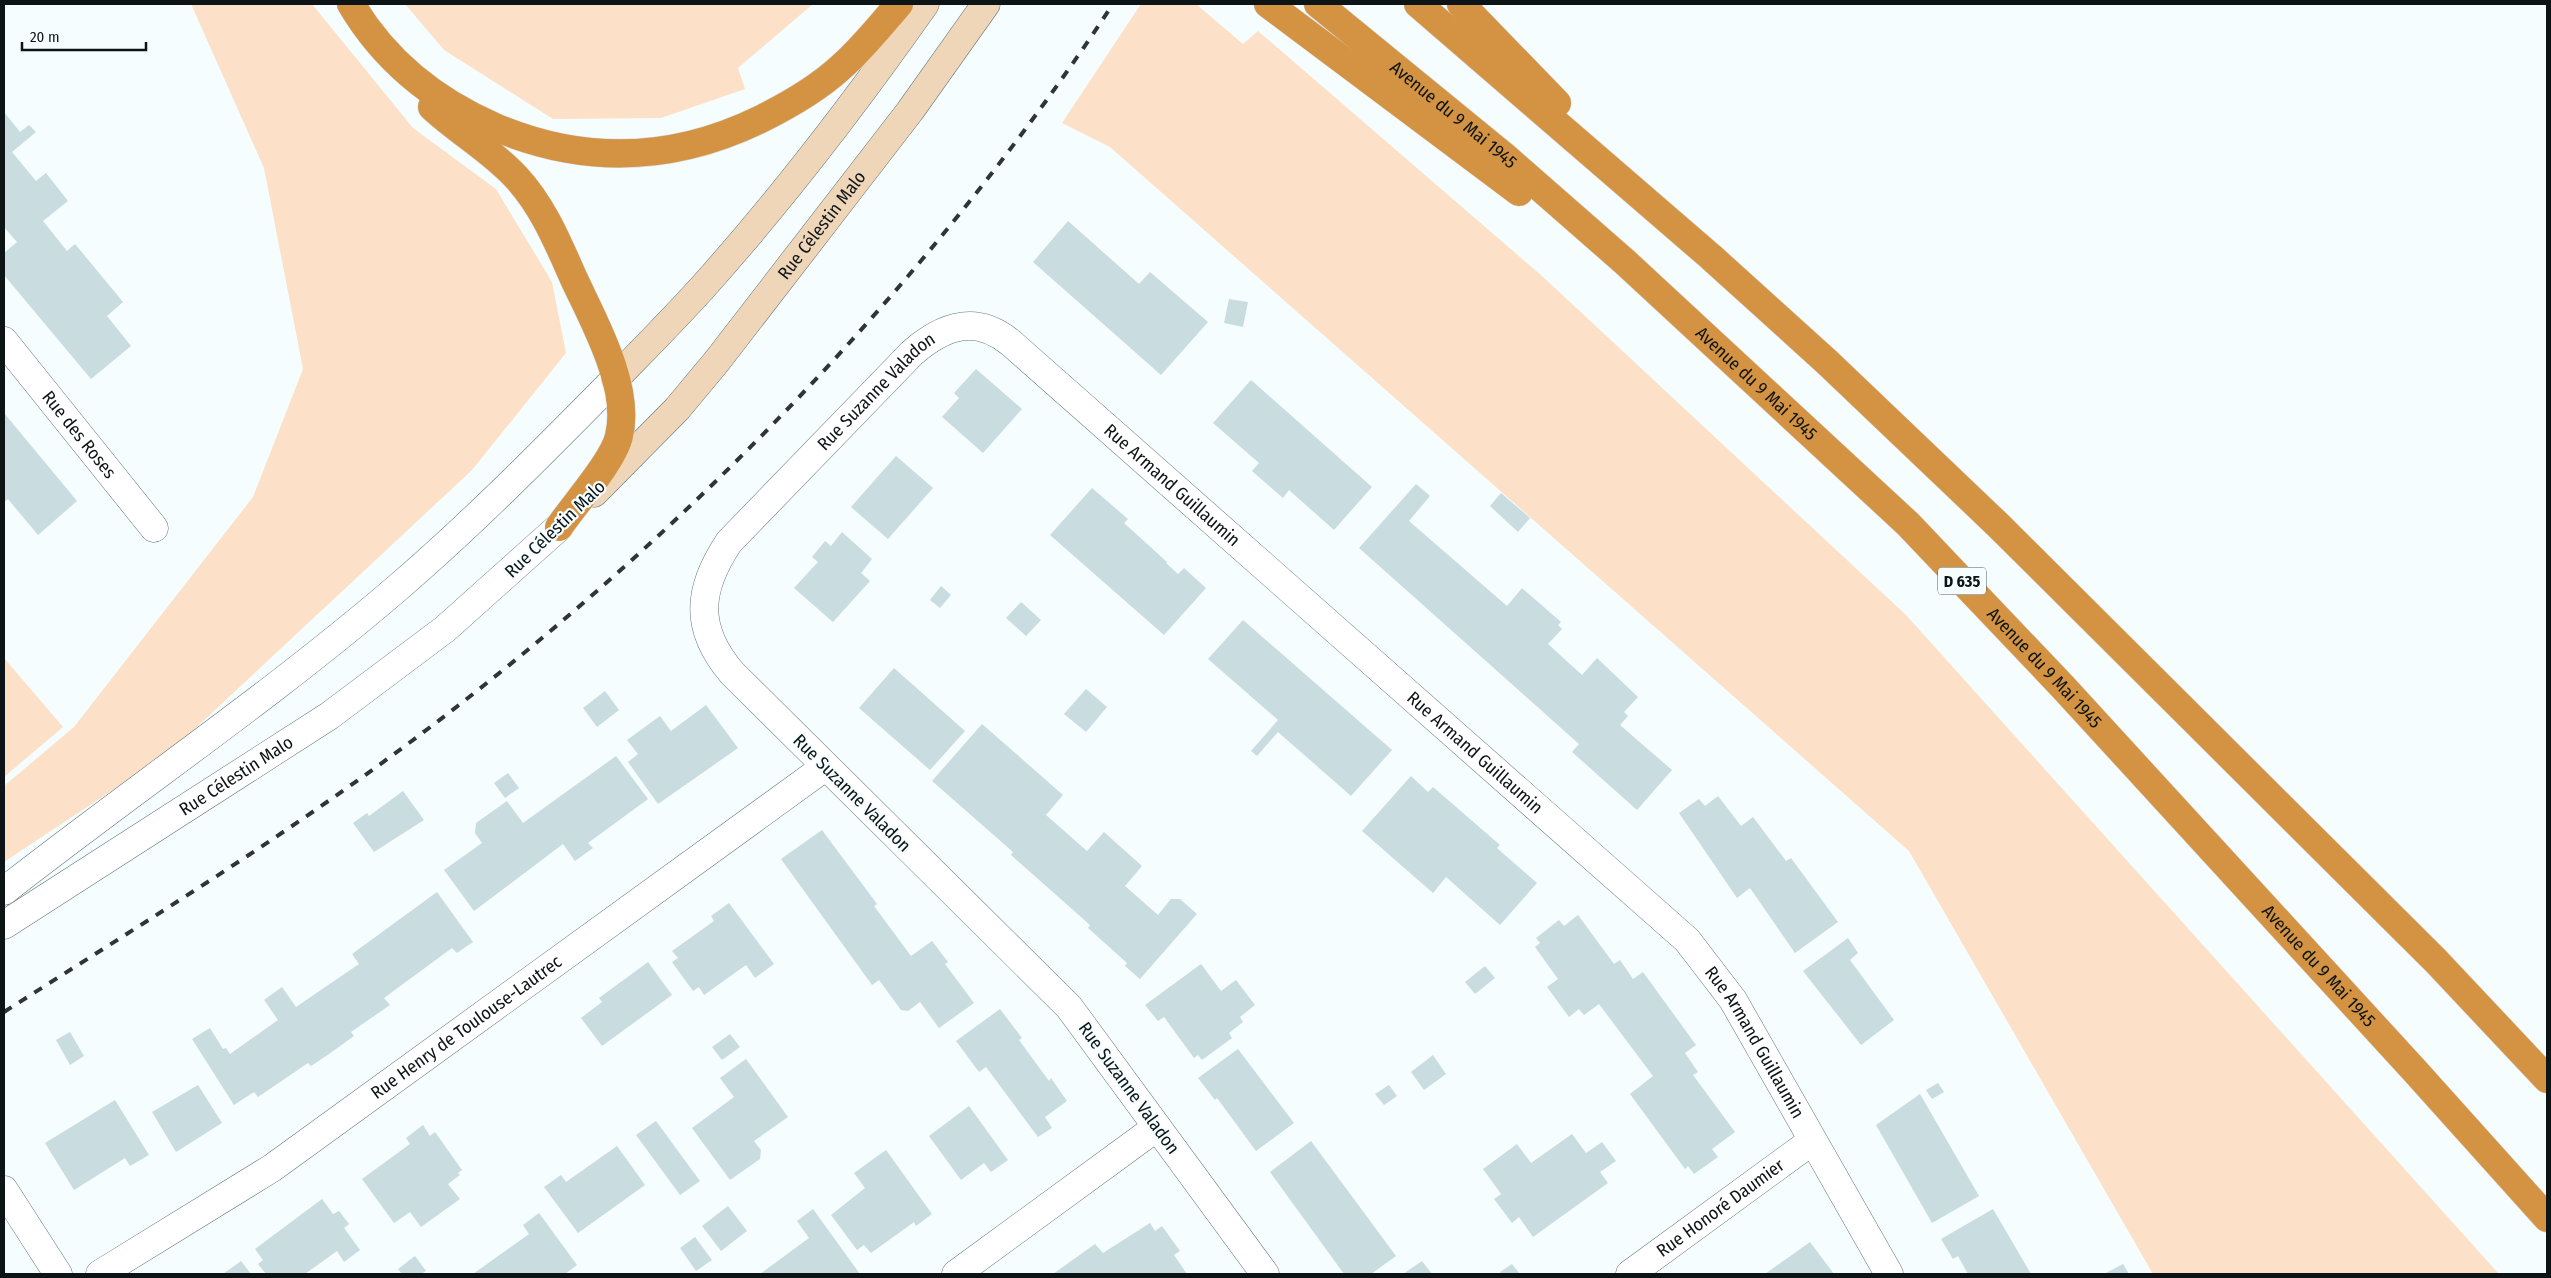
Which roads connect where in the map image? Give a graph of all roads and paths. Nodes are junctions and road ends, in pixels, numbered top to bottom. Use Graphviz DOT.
graph roads {
  1 [pos="351,4"];
  2 [pos="899,4"];
  3 [pos="925,4"];
  4 [pos="986,4"];
  5 [pos="1269,4"];
  6 [pos="1318,4"];
  7 [pos="1418,4"];
  8 [pos="1461,4"];
  9 [pos="390,56"];
  10 [pos="1649,204"];
  11 [pos="1686,317"];
  12 [pos="963,326"];
  13 [pos="4,341"];
  14 [pos="615,379"];
  15 [pos="559,527"];
  16 [pos="154,528"];
  17 [pos="824,767"];
  18 [pos="4,891"];
  19 [pos="4,925"];
  20 [pos="2547,1079"];
  21 [pos="1157,1127"];
  22 [pos="1812,1141"];
  23 [pos="4,1190"];
  24 [pos="2547,1218"];
  25 [pos="58,1274"];
  26 [pos="100,1274"];
  27 [pos="956,1274"];
  28 [pos="1265,1274"];
  29 [pos="1630,1274"];
  30 [pos="1888,1274"];
  1 -- 9 [label="highway"];
  2 -- 9 [label="highway"];
  3 -- 14 [label="main road"];
  4 -- 15 [label="main road, Rue Célestin Malo"];
  5 -- 11 [label="highway"];
  6 -- 11 [label="highway, Avenue du 9 Mai 1945 / D 635"];
  7 -- 10 [label="highway"];
  8 -- 10 [label="highway"];
  9 -- 14 [label="highway"];
  10 -- 20 [label="highway"];
  11 -- 24 [label="highway, Avenue du 9 Mai 1945 / D 635"];
  12 -- 17 [label="street, Rue Suzanne Valadon"];
  12 -- 22 [label="street, Rue Armand Guillaumin"];
  13 -- 16 [label="street, Rue des Roses"];
  14 -- 15 [label="highway"];
  14 -- 18 [label="street"];
  15 -- 19 [label="street, Rue Célestin Malo"];
  17 -- 21 [label="street, Rue Suzanne Valadon"];
  17 -- 26 [label="street, Rue Henry de Toulouse-Lautrec"];
  21 -- 27 [label="street"];
  21 -- 28 [label="street, Rue Suzanne Valadon"];
  22 -- 29 [label="street, Rue Honoré Daumier"];
  22 -- 30 [label="street, Rue Armand Guillaumin"];
  23 -- 25 [label="street"];
}
